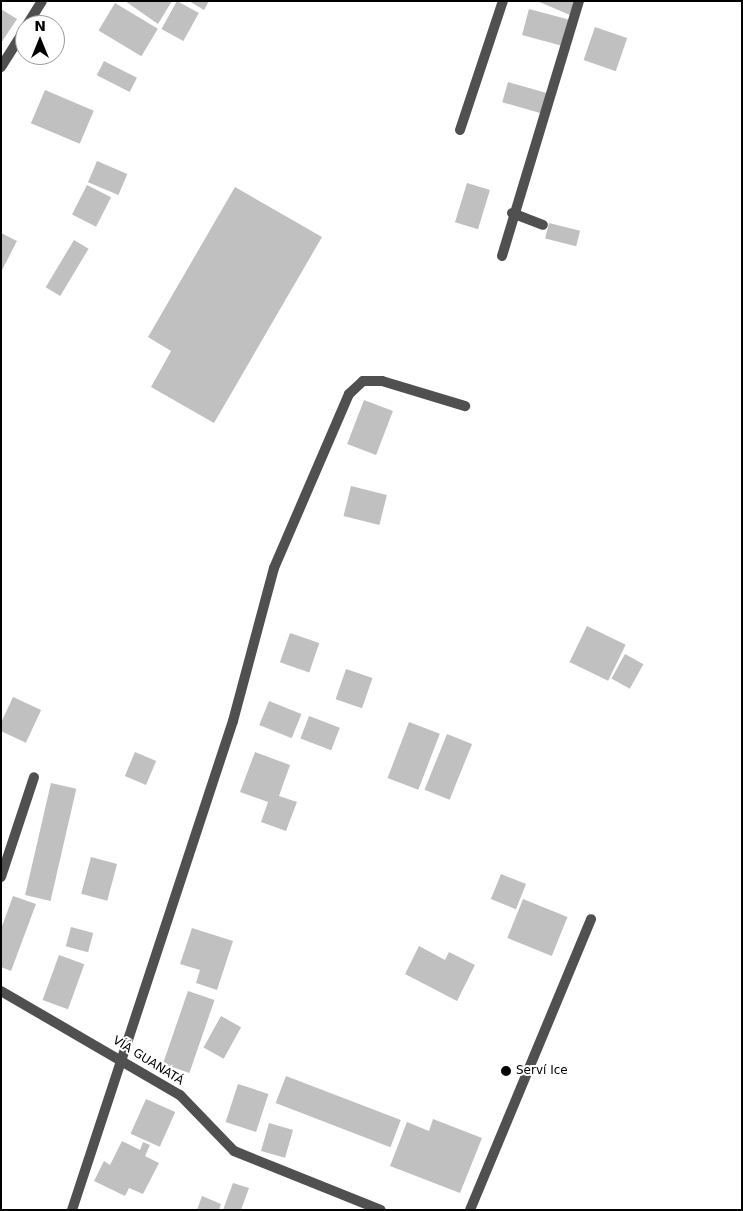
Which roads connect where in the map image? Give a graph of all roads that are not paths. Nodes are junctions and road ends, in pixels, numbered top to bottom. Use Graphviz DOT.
graph roads {
  1 [pos="42,1"];
  2 [pos="502,1"];
  3 [pos="580,1"];
  4 [pos="33,15"];
  5 [pos="15,45"];
  6 [pos="1,67"];
  7 [pos="460,130"];
  8 [pos="512,213"];
  9 [pos="543,226"];
  10 [pos="502,256"];
  11 [pos="466,406"];
  12 [pos="34,777"];
  13 [pos="1,877"];
  14 [pos="591,919"];
  15 [pos="1,991"];
  16 [pos="124,1060"];
  17 [pos="72,1210"];
  18 [pos="381,1210"];
  19 [pos="470,1210"];
  1 -- 4 [label="street"];
  2 -- 7 [label="street"];
  3 -- 8 [label="street"];
  5 -- 6 [label="street"];
  8 -- 9 [label="street"];
  8 -- 10 [label="street"];
  11 -- 16 [label="street"];
  12 -- 13 [label="street"];
  14 -- 19 [label="street"];
  15 -- 16 [label="street, VÍA GUANATÁ"];
  16 -- 17 [label="street"];
  16 -- 18 [label="street, VÍA GUANATÁ"];
}
